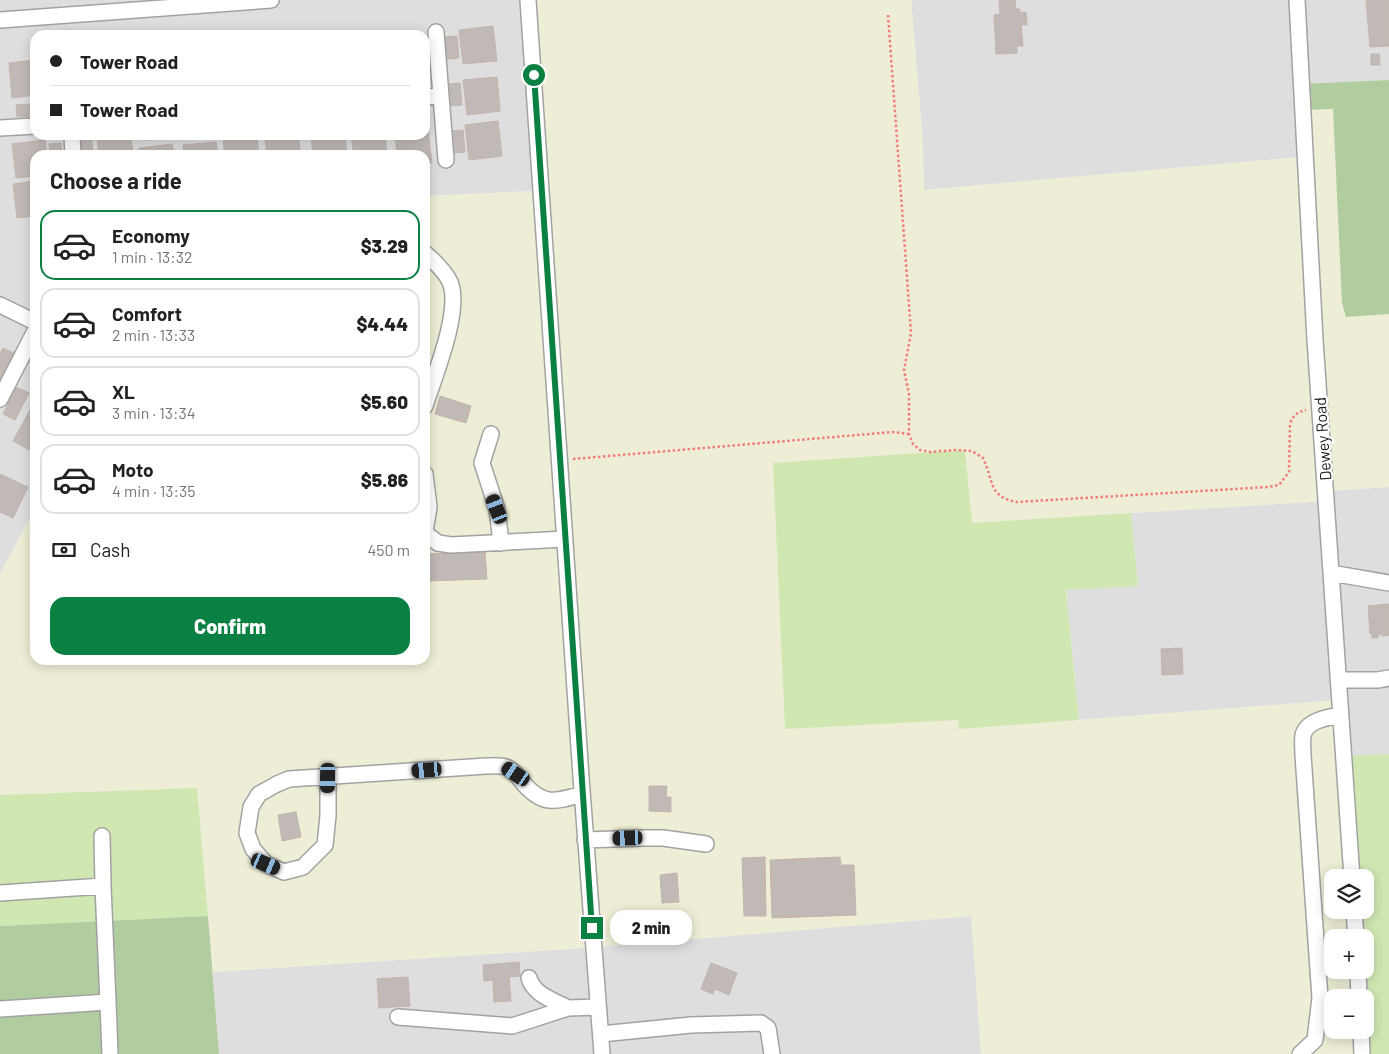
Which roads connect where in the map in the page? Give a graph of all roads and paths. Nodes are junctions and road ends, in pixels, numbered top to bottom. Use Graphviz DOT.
graph roads {
  1 [pos="271,0"];
  2 [pos="528,0"];
  3 [pos="1297,0"];
  4 [pos="888,15"];
  5 [pos="0,20"];
  6 [pos="436,32"];
  7 [pos="441,96"];
  8 [pos="430,97"];
  9 [pos="30,126"];
  10 [pos="0,128"];
  11 [pos="446,160"];
  12 [pos="430,258"];
  13 [pos="0,305"];
  14 [pos="30,320"];
  15 [pos="30,341"];
  16 [pos="430,391"];
  17 [pos="0,399"];
  18 [pos="1320,410"];
  19 [pos="491,434"];
  20 [pos="909,434"];
  21 [pos="559,460"];
  22 [pos="430,536"];
  23 [pos="565,539"];
  24 [pos="501,543"];
  25 [pos="1331,573"];
  26 [pos="1389,583"];
  27 [pos="1389,678"];
  28 [pos="1338,680"];
  29 [pos="1341,715"];
  30 [pos="328,778"];
  31 [pos="582,794"];
  32 [pos="102,836"];
  33 [pos="585,840"];
  34 [pos="706,844"];
  35 [pos="1351,869"];
  36 [pos="103,886"];
  37 [pos="0,893"];
  38 [pos="529,978"];
  39 [pos="108,1002"];
  40 [pos="598,1006"];
  41 [pos="568,1008"];
  42 [pos="0,1009"];
  43 [pos="398,1017"];
  44 [pos="601,1034"];
  45 [pos="1361,1039"];
  46 [pos="110,1054"];
  47 [pos="602,1054"];
  48 [pos="772,1054"];
  49 [pos="1300,1054"];
  50 [pos="1362,1054"];
  1 -- 5 [label="street"];
  2 -- 21 [label="street"];
  3 -- 18 [label="street, Dewey Road"];
  4 -- 20 [label="path"];
  6 -- 7 [label="street"];
  7 -- 8 [label="street"];
  7 -- 11 [label="street"];
  9 -- 10 [label="street"];
  12 -- 16 [label="street"];
  13 -- 14 [label="street"];
  15 -- 17 [label="street"];
  18 -- 20 [label="path"];
  18 -- 25 [label="street, Dewey Road"];
  19 -- 24 [label="street"];
  20 -- 21 [label="path"];
  21 -- 23 [label="street"];
  22 -- 24 [label="street"];
  23 -- 24 [label="street"];
  23 -- 31 [label="street"];
  25 -- 26 [label="street"];
  25 -- 28 [label="street, Dewey Road"];
  27 -- 28 [label="street"];
  28 -- 29 [label="street, Dewey Road"];
  29 -- 35 [label="street, Dewey Road"];
  29 -- 49 [label="street"];
  30 -- 30 [label="street"];
  30 -- 31 [label="street"];
  31 -- 33 [label="street"];
  32 -- 36 [label="street"];
  33 -- 34 [label="street"];
  33 -- 40 [label="street"];
  36 -- 37 [label="street"];
  36 -- 39 [label="street"];
  38 -- 41 [label="street"];
  39 -- 42 [label="street"];
  39 -- 46 [label="street"];
  40 -- 41 [label="street"];
  40 -- 44 [label="street"];
  41 -- 43 [label="street"];
  44 -- 47 [label="street"];
  44 -- 48 [label="street"];
  45 -- 50 [label="street"];
}
